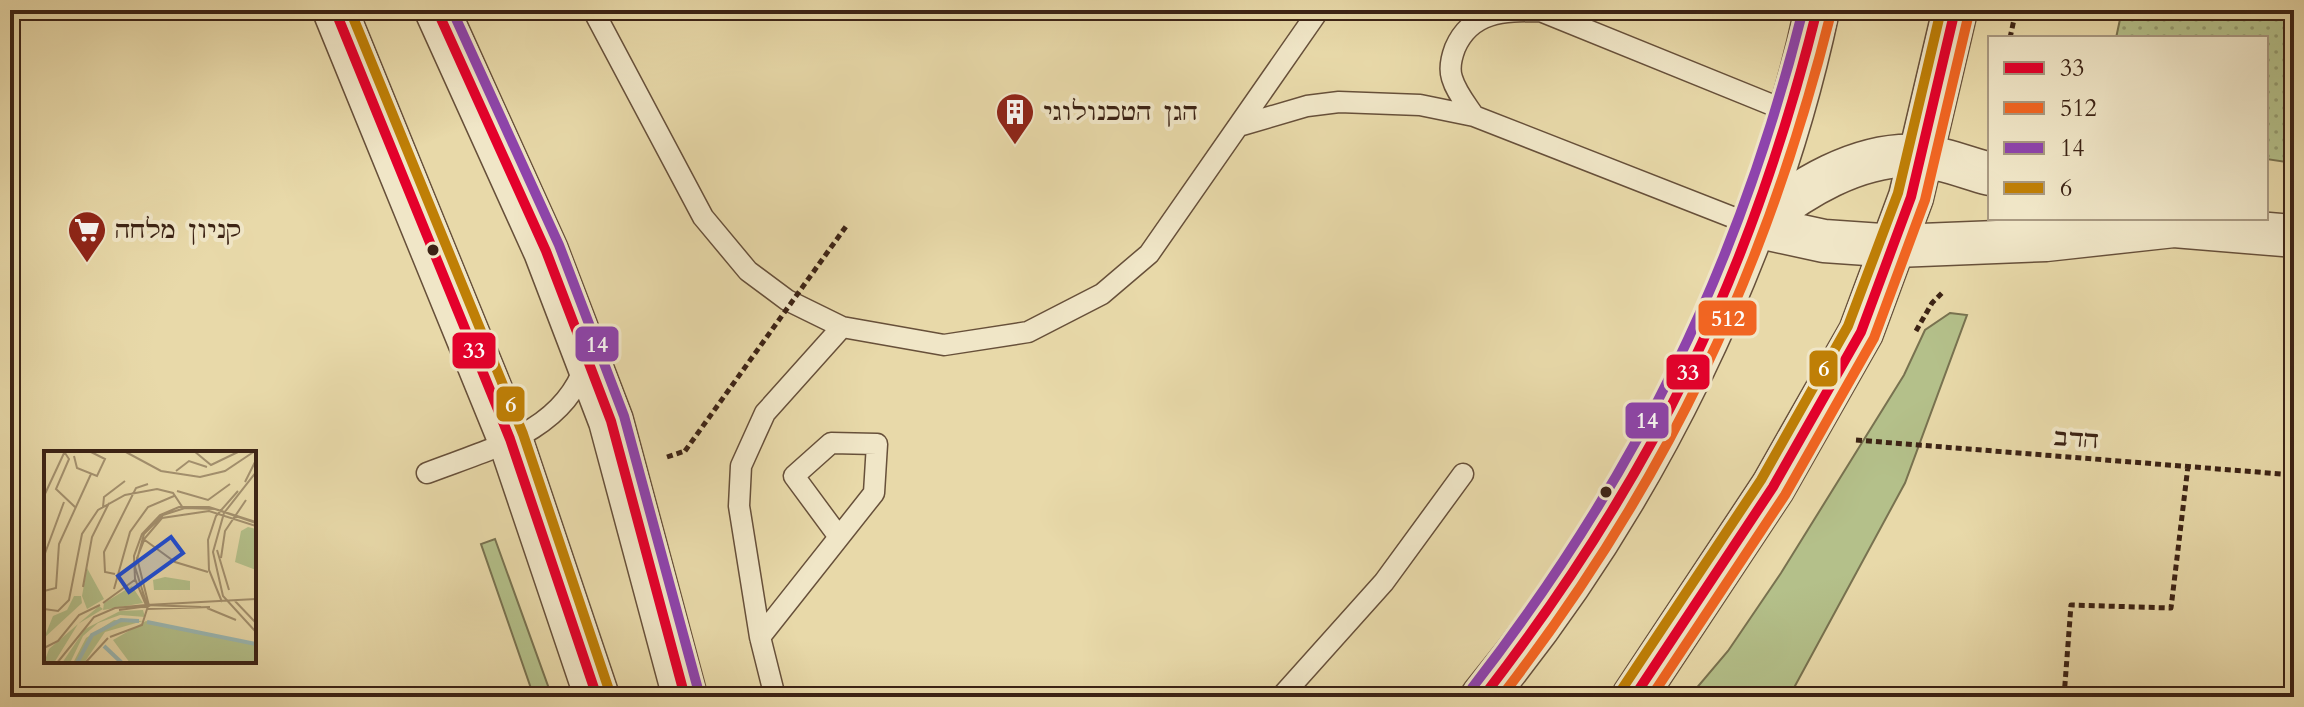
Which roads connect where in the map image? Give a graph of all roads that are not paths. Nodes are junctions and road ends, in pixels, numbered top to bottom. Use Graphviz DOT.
graph roads {
  1 [pos="335,10"];
  2 [pos="437,10"];
  3 [pos="593,10"];
  4 [pos="1319,10"];
  5 [pos="1538,10"];
  6 [pos="1817,10"];
  7 [pos="1955,10"];
  8 [pos="1792,113"];
  9 [pos="1474,116"];
  10 [pos="1239,126"];
  11 [pos="1923,156"];
  12 [pos="1988,173"];
  13 [pos="2160,222"];
  14 [pos="1755,226"];
  15 [pos="2294,236"];
  16 [pos="1896,246"];
  17 [pos="842,327"];
  18 [pos="587,357"];
  19 [pos="510,439"];
  20 [pos="427,473"];
  21 [pos="1463,474"];
  22 [pos="839,537"];
  23 [pos="760,637"];
  24 [pos="597,697"];
  25 [pos="685,697"];
  26 [pos="775,697"];
  27 [pos="1281,697"];
  28 [pos="1483,697"];
  29 [pos="1634,697"];
  1 -- 19 [label="street"];
  2 -- 18 [label="street"];
  3 -- 17 [label="lane"];
  4 -- 10 [label="lane"];
  5 -- 8 [label="lane"];
  5 -- 9 [label="lane"];
  6 -- 8 [label="street"];
  7 -- 11 [label="street"];
  8 -- 14 [label="street"];
  9 -- 10 [label="lane"];
  9 -- 14 [label="lane"];
  10 -- 17 [label="lane"];
  11 -- 12 [label="street"];
  11 -- 14 [label="street"];
  11 -- 16 [label="street"];
  13 -- 15 [label="street"];
  13 -- 16 [label="street"];
  14 -- 16 [label="street"];
  14 -- 28 [label="street"];
  16 -- 29 [label="street"];
  17 -- 23 [label="lane"];
  18 -- 19 [label="lane"];
  18 -- 25 [label="street"];
  19 -- 20 [label="lane"];
  19 -- 24 [label="street"];
  21 -- 27 [label="lane"];
  22 -- 22 [label="lane"];
  22 -- 23 [label="lane"];
  23 -- 26 [label="lane"];
}
